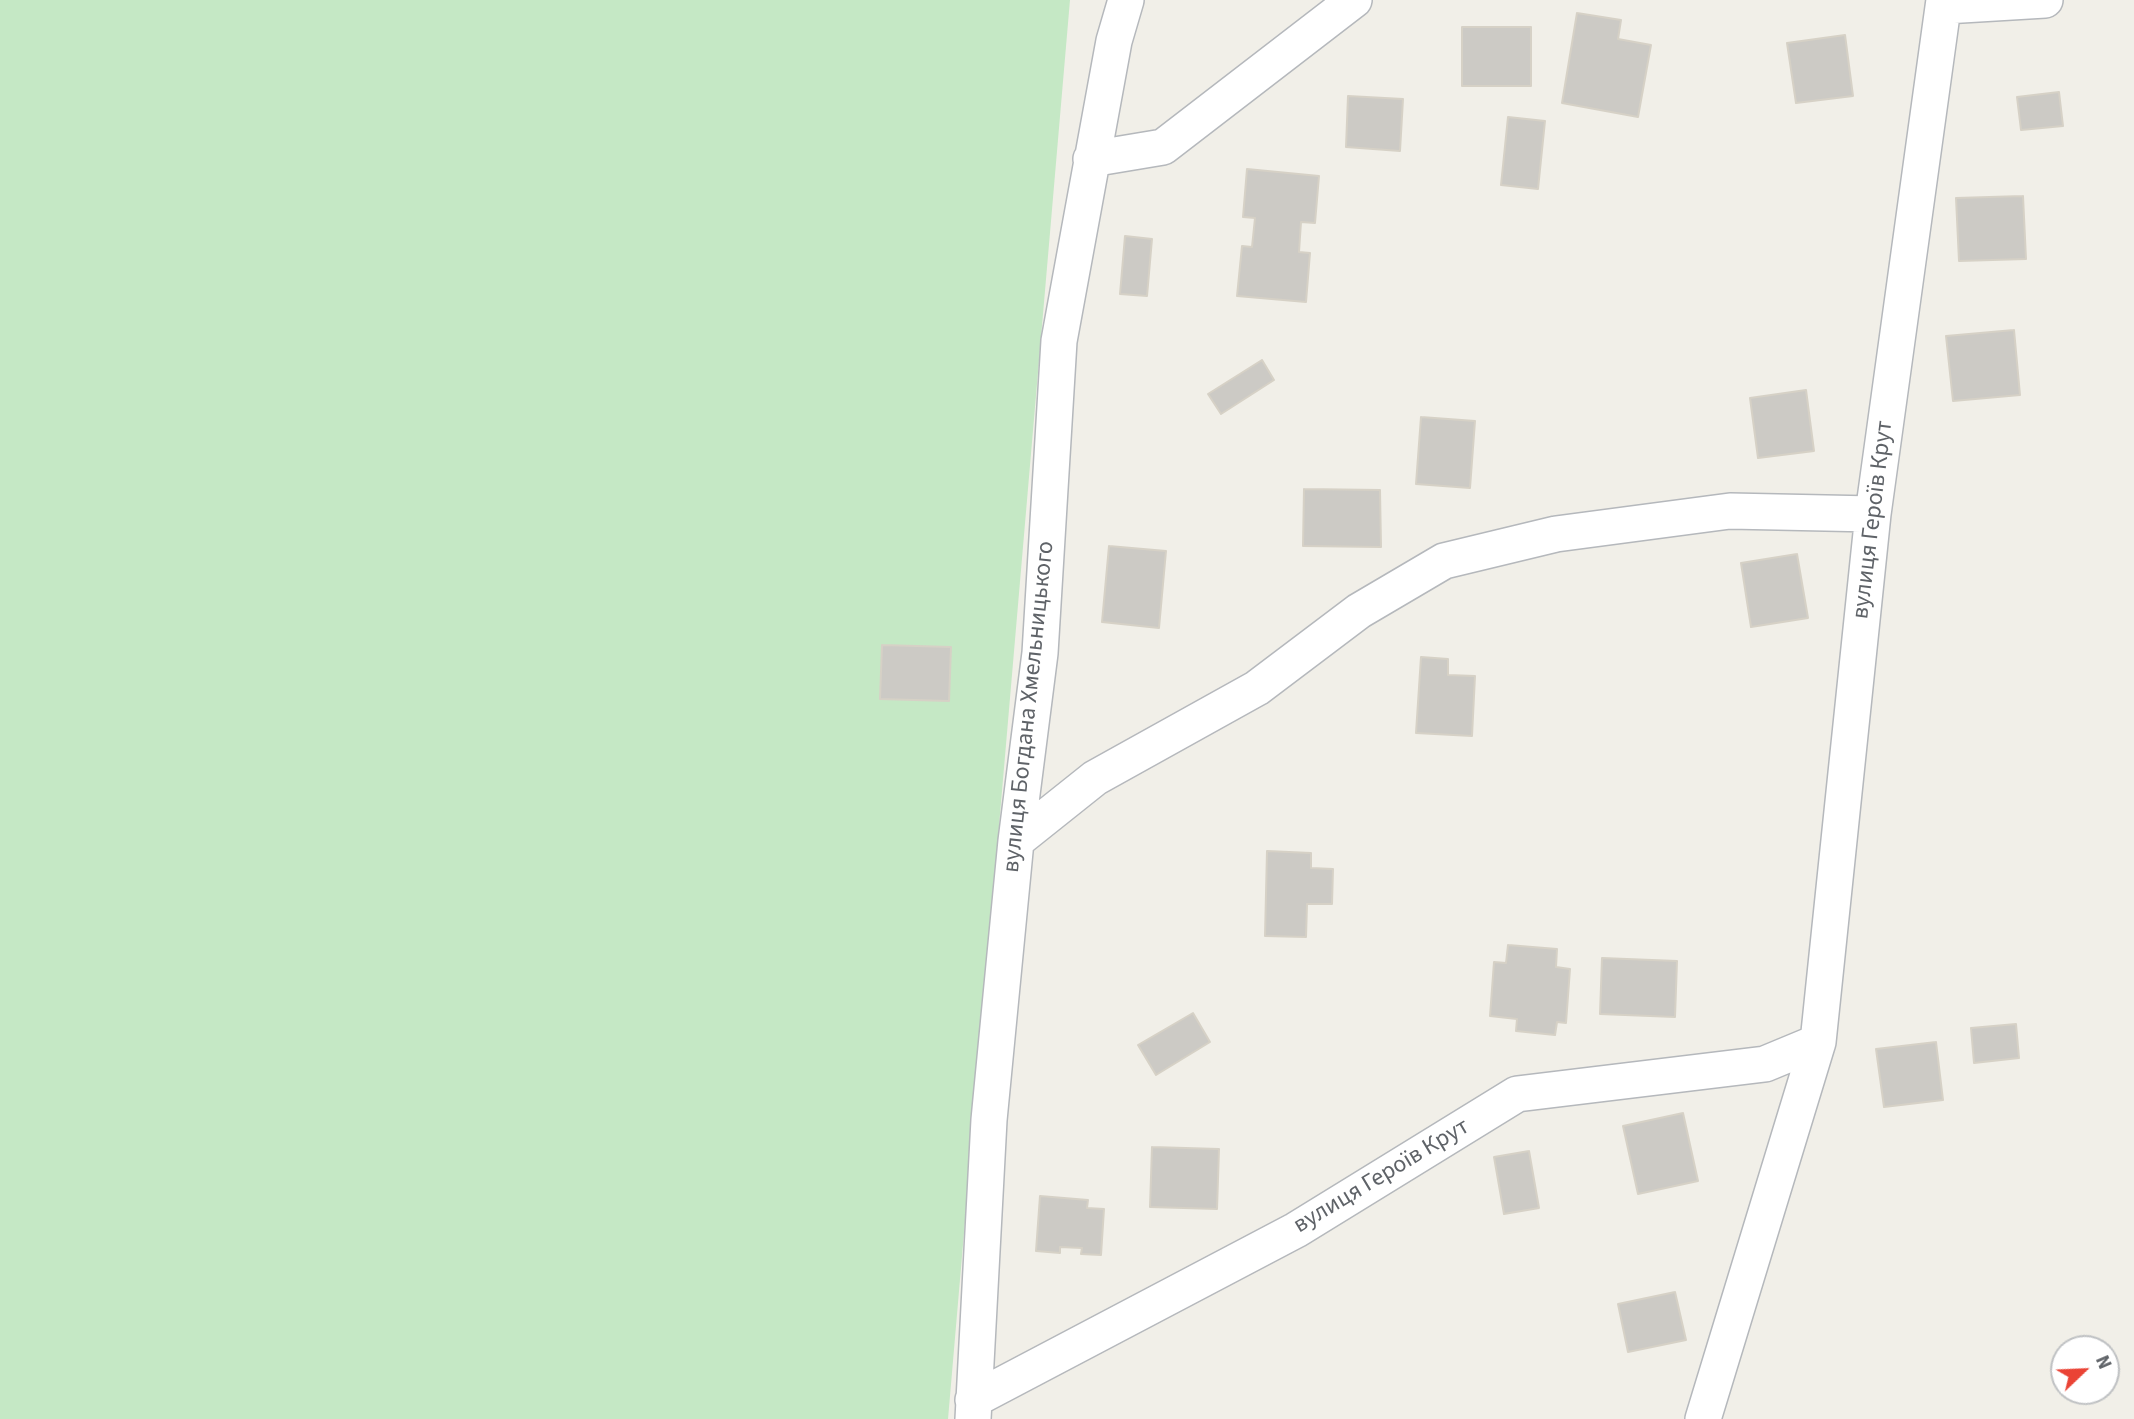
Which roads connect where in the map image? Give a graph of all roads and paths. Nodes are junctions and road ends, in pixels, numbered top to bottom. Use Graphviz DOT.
graph roads {
  1 [pos="1126,0"];
  2 [pos="1354,0"];
  3 [pos="2045,0"];
  4 [pos="1944,3"];
  5 [pos="1091,159"];
  6 [pos="1873,514"];
  7 [pos="1016,841"];
  8 [pos="1818,1042"];
  9 [pos="973,1410"];
  10 [pos="1703,1419"];
  1 -- 5 [label="street, вулиця Богдана Хмельницького"];
  2 -- 5 [label="street"];
  3 -- 4 [label="street"];
  4 -- 6 [label="street, вулиця Героїв Крут"];
  5 -- 7 [label="street, вулиця Богдана Хмельницького"];
  6 -- 7 [label="street"];
  6 -- 8 [label="street, вулиця Героїв Крут"];
  7 -- 9 [label="street, вулиця Богдана Хмельницького"];
  8 -- 9 [label="street, вулиця Героїв Крут"];
  8 -- 10 [label="street, вулиця Героїв Крут"];
}
